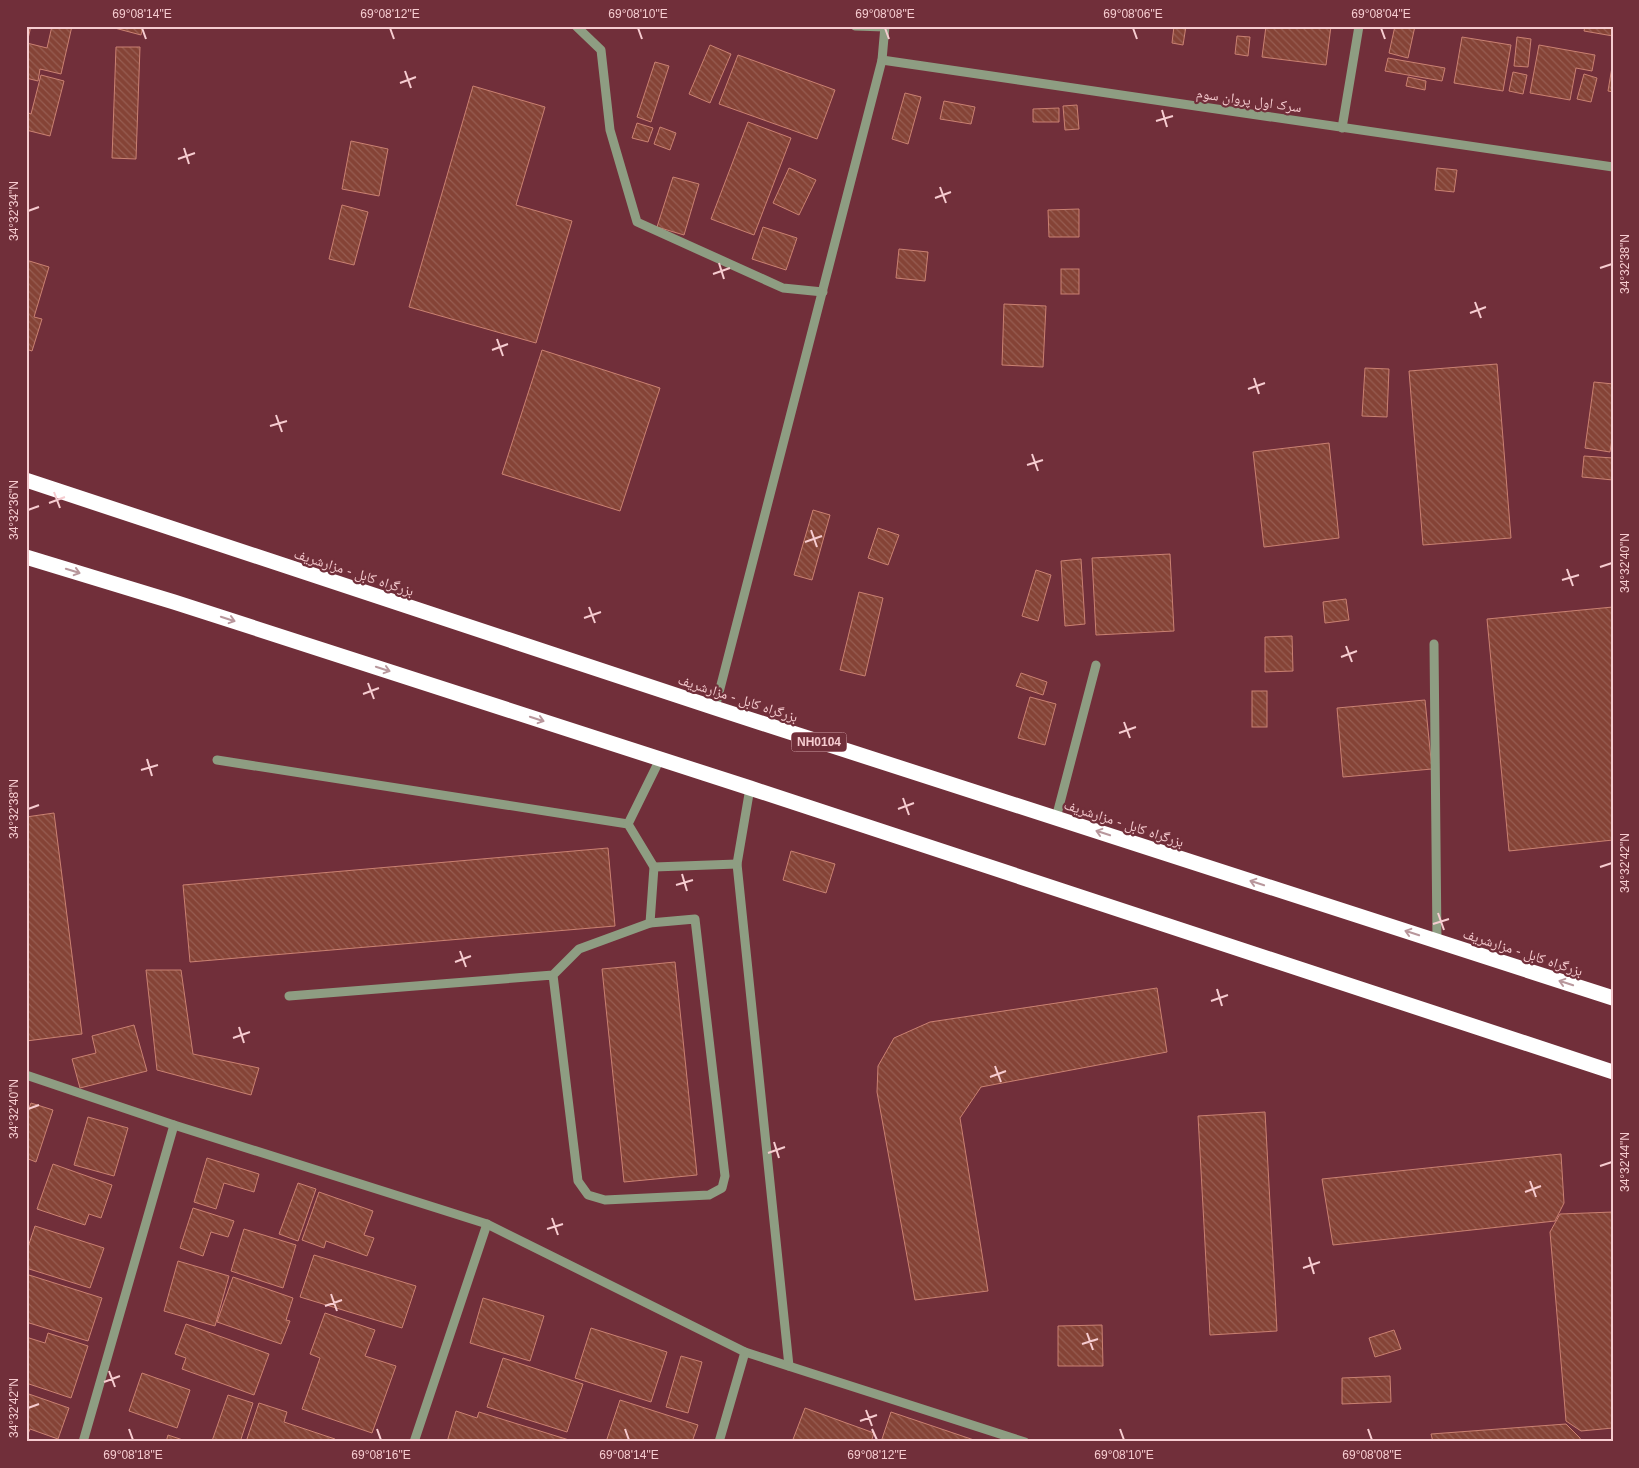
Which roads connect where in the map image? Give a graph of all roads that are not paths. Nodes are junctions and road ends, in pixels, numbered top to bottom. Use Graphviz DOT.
graph roads {
  1 [pos="576,26"];
  2 [pos="855,26"];
  3 [pos="1360,26"];
  4 [pos="885,27"];
  5 [pos="882,60"];
  6 [pos="1342,128"];
  7 [pos="1613,167"];
  8 [pos="824,292"];
  9 [pos="26,480"];
  10 [pos="26,557"];
  11 [pos="1434,644"];
  12 [pos="1096,665"];
  13 [pos="715,708"];
  14 [pos="660,759"];
  15 [pos="217,760"];
  16 [pos="750,788"];
  17 [pos="1056,818"];
  18 [pos="628,824"];
  19 [pos="737,864"];
  20 [pos="654,867"];
  21 [pos="650,923"];
  22 [pos="1437,942"];
  23 [pos="552,975"];
  24 [pos="289,996"];
  25 [pos="1613,998"];
  26 [pos="1613,1072"];
  27 [pos="26,1075"];
  28 [pos="174,1125"];
  29 [pos="486,1224"];
  30 [pos="745,1352"];
  31 [pos="789,1366"];
  32 [pos="83,1442"];
  33 [pos="414,1442"];
  34 [pos="719,1442"];
  35 [pos="1025,1442"];
  1 -- 8 [label="street"];
  2 -- 4 [label="street"];
  3 -- 6 [label="street"];
  4 -- 5 [label="street"];
  5 -- 6 [label="street, سرک اول پروان سوم"];
  5 -- 8 [label="street"];
  6 -- 7 [label="street, سرک اول پروان سوم"];
  8 -- 13 [label="street"];
  9 -- 13 [label="highway, بزرگراه کابل - مزارشریف / NH0104"];
  10 -- 14 [label="highway, one-way"];
  11 -- 22 [label="street"];
  12 -- 17 [label="street"];
  13 -- 17 [label="highway, بزرگراه کابل - مزارشریف / NH0104"];
  14 -- 16 [label="highway"];
  14 -- 18 [label="street"];
  15 -- 18 [label="street"];
  16 -- 19 [label="street"];
  16 -- 26 [label="highway"];
  22 -- 17 [label="highway, بزرگراه کابل - مزارشریف / NH0104, one-way"];
  18 -- 20 [label="street"];
  19 -- 20 [label="street"];
  19 -- 31 [label="street"];
  20 -- 21 [label="street"];
  21 -- 23 [label="street"];
  21 -- 23 [label="street"];
  25 -- 22 [label="highway, بزرگراه کابل - مزارشریف / NH0104, one-way"];
  23 -- 24 [label="street"];
  27 -- 28 [label="street"];
  28 -- 29 [label="street"];
  28 -- 32 [label="street"];
  29 -- 30 [label="street"];
  29 -- 33 [label="street"];
  30 -- 31 [label="street"];
  30 -- 34 [label="street"];
  31 -- 35 [label="street"];
}
